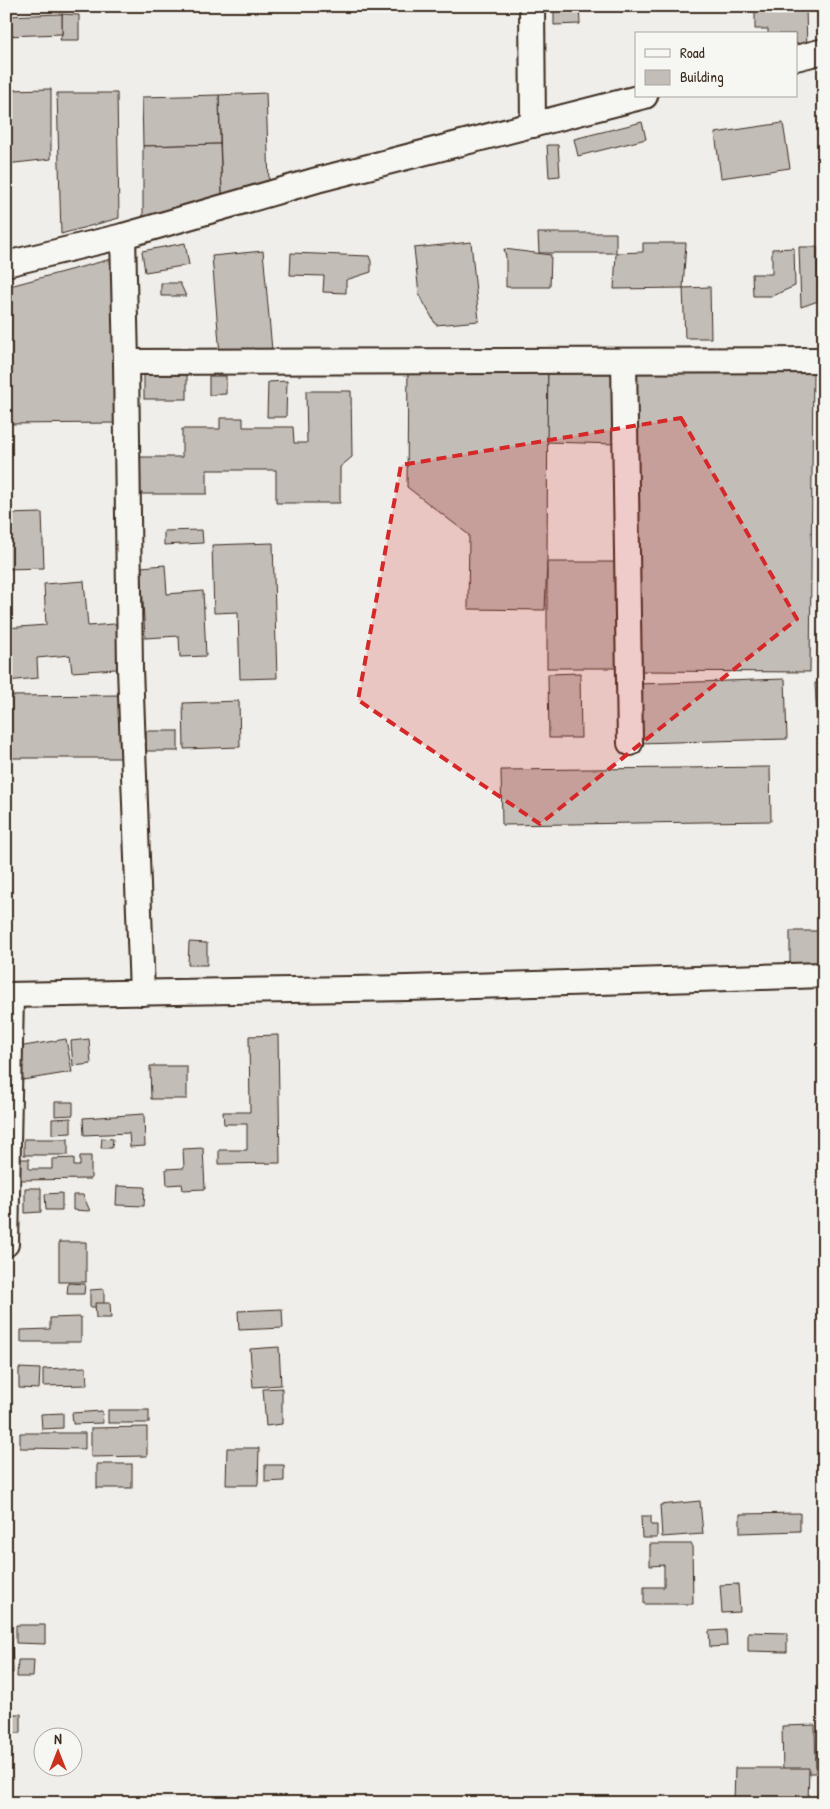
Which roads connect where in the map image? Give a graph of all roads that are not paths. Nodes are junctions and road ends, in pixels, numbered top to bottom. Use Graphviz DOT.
graph roads {
  1 [pos="532,6"];
  2 [pos="824,51"];
  3 [pos="798,58"];
  4 [pos="637,98"];
  5 [pos="533,125"];
  6 [pos="123,236"];
  7 [pos="6,264"];
  8 [pos="824,360"];
  9 [pos="624,361"];
  10 [pos="126,362"];
  11 [pos="630,743"];
  12 [pos="824,975"];
  13 [pos="142,993"];
  14 [pos="9,995"];
  15 [pos="6,1244"];
  1 -- 5 [label="street"];
  2 -- 3 [label="street"];
  4 -- 5 [label="street"];
  5 -- 6 [label="street"];
  6 -- 7 [label="street"];
  6 -- 10 [label="street"];
  8 -- 9 [label="street"];
  9 -- 10 [label="street"];
  9 -- 11 [label="street"];
  10 -- 13 [label="street"];
  12 -- 13 [label="street"];
  13 -- 14 [label="street"];
  14 -- 15 [label="street"];
}
